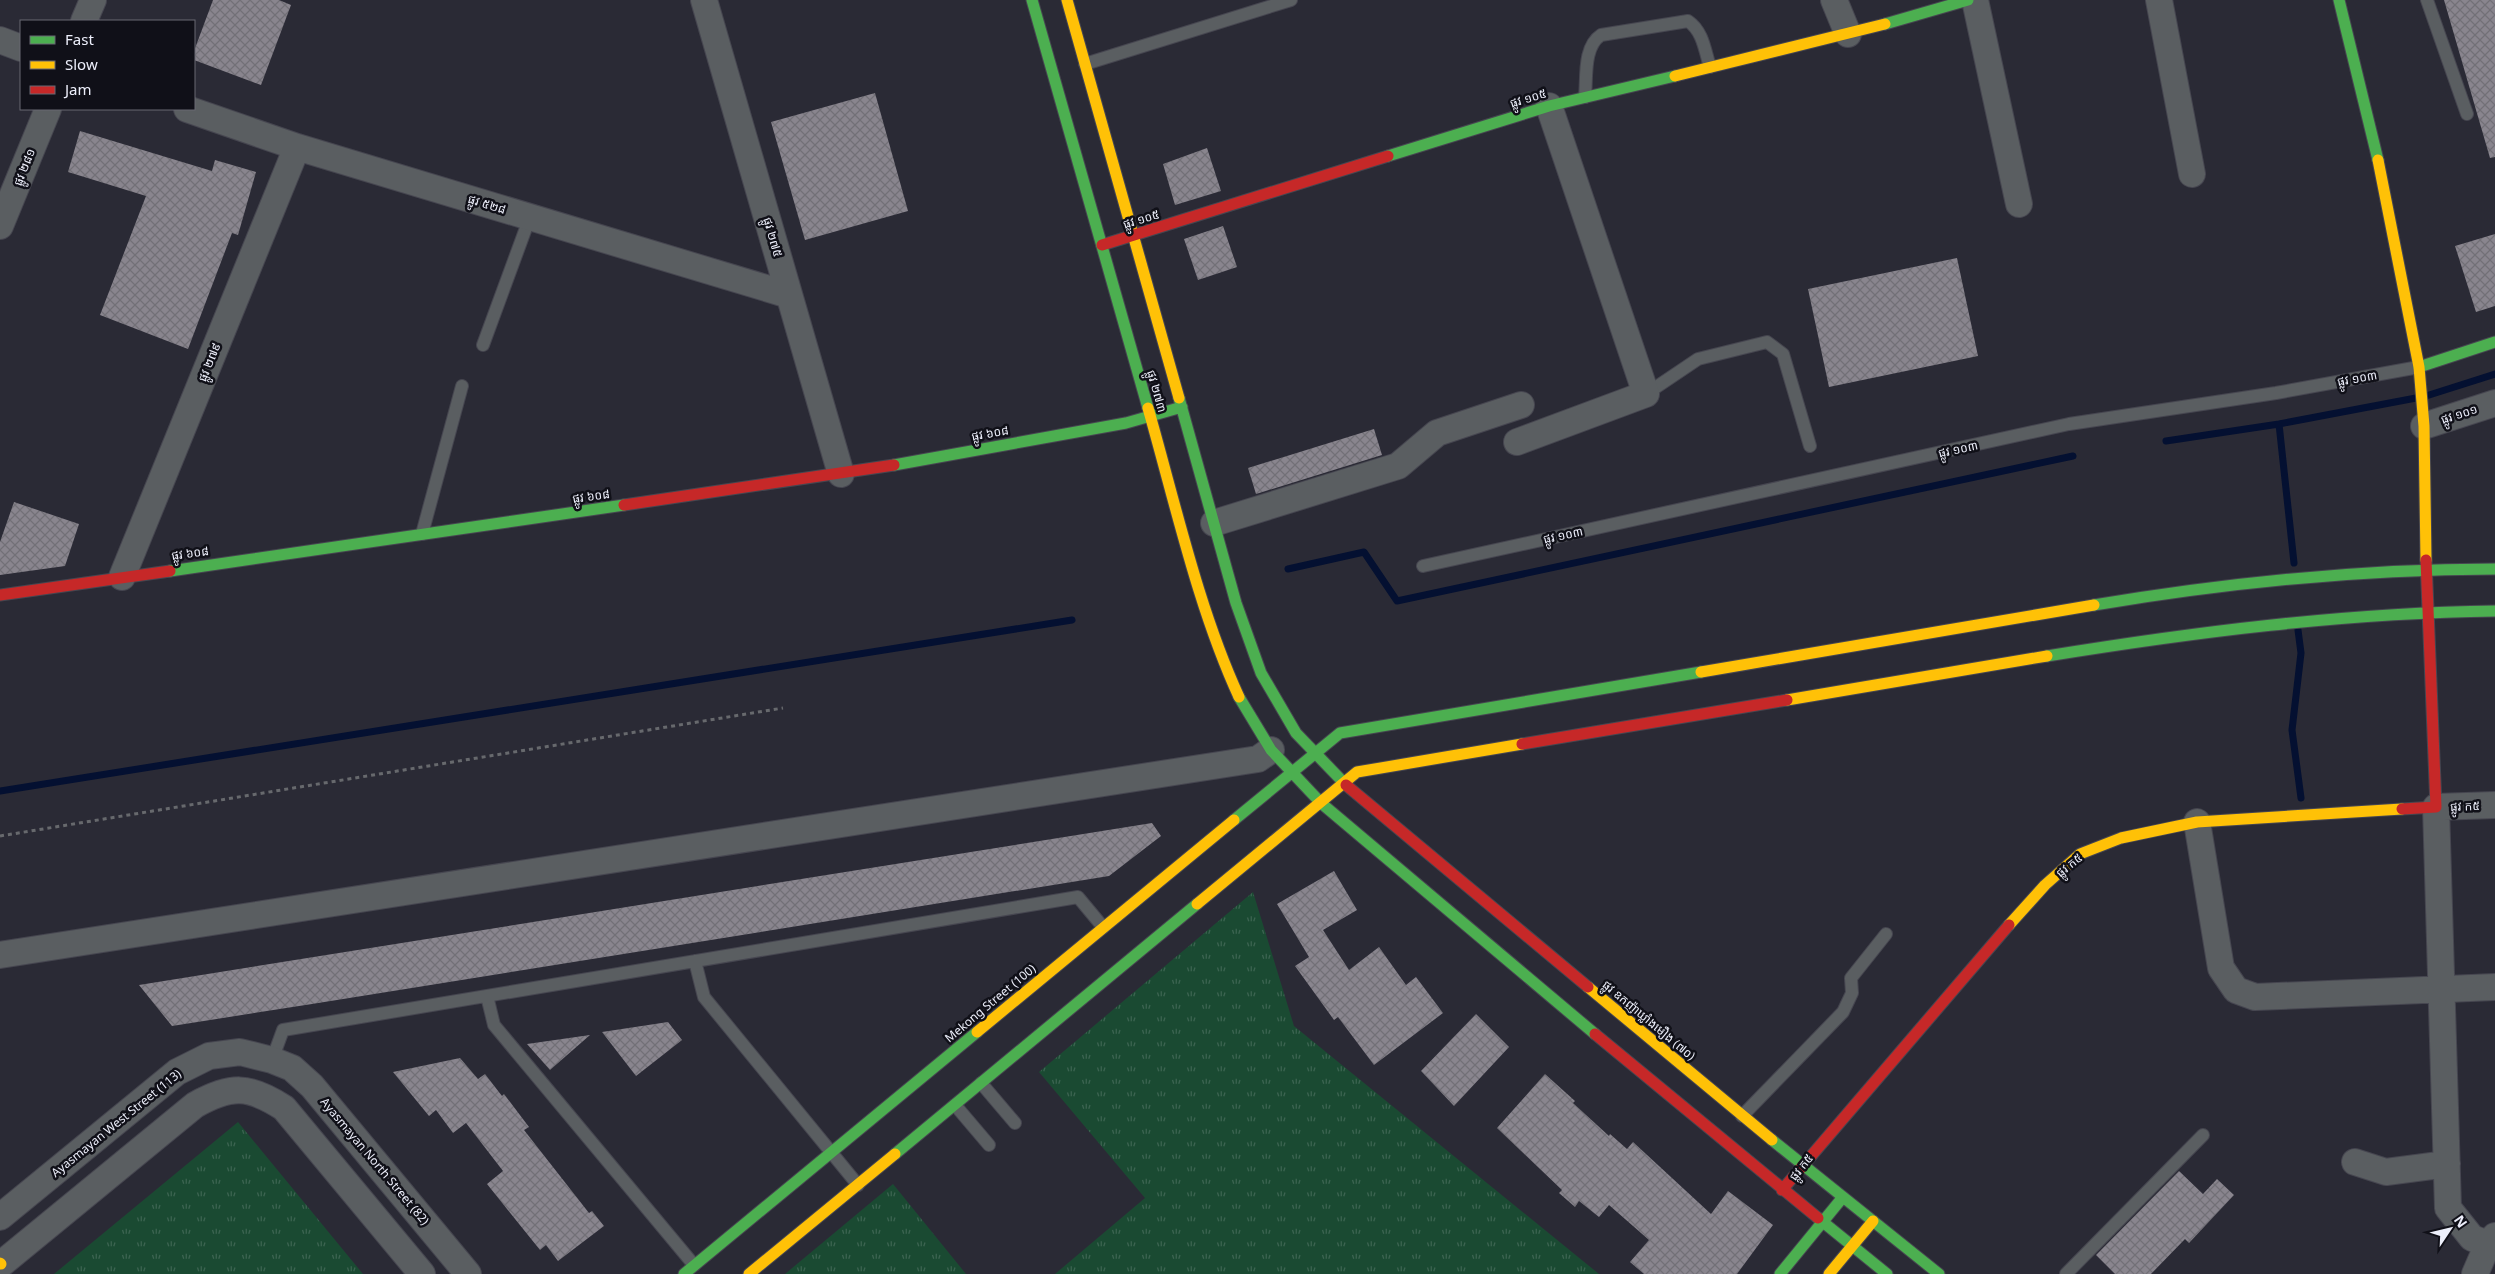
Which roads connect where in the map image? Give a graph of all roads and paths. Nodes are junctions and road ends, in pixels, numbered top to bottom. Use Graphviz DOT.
graph roads {
  1 [pos="93,0"];
  2 [pos="704,0"];
  3 [pos="1032,0"];
  4 [pos="1067,0"];
  5 [pos="1291,0"];
  6 [pos="1834,0"];
  7 [pos="1968,0"];
  8 [pos="1975,0"];
  9 [pos="2159,0"];
  10 [pos="2339,0"];
  11 [pos="2427,0"];
  12 [pos="84,20"];
  13 [pos="1848,34"];
  14 [pos="0,40"];
  15 [pos="20,48"];
  16 [pos="1085,64"];
  17 [pos="1710,67"];
  18 [pos="1585,97"];
  19 [pos="1549,106"];
  20 [pos="48,110"];
  21 [pos="190,110"];
  22 [pos="2467,114"];
  23 [pos="297,147"];
  24 [pos="2192,174"];
  25 [pos="2019,204"];
  26 [pos="530,217"];
  27 [pos="0,226"];
  28 [pos="1134,237"];
  29 [pos="1102,245"];
  30 [pos="789,295"];
  31 [pos="2495,342"];
  32 [pos="483,345"];
  33 [pos="2419,367"];
  34 [pos="462,386"];
  35 [pos="1646,394"];
  36 [pos="2495,403"];
  37 [pos="1521,405"];
  38 [pos="1182,407"];
  39 [pos="2423,415"];
  40 [pos="1150,416"];
  41 [pos="1517,442"];
  42 [pos="1810,446"];
  43 [pos="841,474"];
  44 [pos="1214,523"];
  45 [pos="422,534"];
  46 [pos="1423,566"];
  47 [pos="2495,569"];
  48 [pos="2426,570"];
  49 [pos="122,576"];
  50 [pos="0,596"];
  51 [pos="2495,611"];
  52 [pos="2428,612"];
  53 [pos="782,708"];
  54 [pos="1296,733"];
  55 [pos="1271,750"];
  56 [pos="1314,753"];
  57 [pos="1291,773"];
  58 [pos="1344,783"];
  59 [pos="1321,803"];
  60 [pos="2495,805"];
  61 [pos="2436,807"];
  62 [pos="2197,822"];
  63 [pos="0,836"];
  64 [pos="1103,927"];
  65 [pos="1886,934"];
  66 [pos="0,955"];
  67 [pos="695,961"];
  68 [pos="2495,987"];
  69 [pos="2442,991"];
  70 [pos="487,996"];
  71 [pos="272,1060"];
  72 [pos="982,1083"];
  73 [pos="955,1105"];
  74 [pos="1742,1116"];
  75 [pos="1014,1124"];
  76 [pos="2203,1135"];
  77 [pos="989,1145"];
  78 [pos="831,1152"];
  79 [pos="2356,1162"];
  80 [pos="2447,1164"];
  81 [pos="1802,1165"];
  82 [pos="858,1185"];
  83 [pos="1782,1190"];
  84 [pos="1843,1197"];
  85 [pos="0,1217"];
  86 [pos="1873,1221"];
  87 [pos="1823,1222"];
  88 [pos="2491,1240"];
  89 [pos="1852,1246"];
  90 [pos="0,1264"];
  91 [pos="694,1265"];
  92 [pos="422,1274"];
  93 [pos="468,1274"];
  94 [pos="684,1274"];
  95 [pos="749,1274"];
  96 [pos="1780,1274"];
  97 [pos="1829,1274"];
  98 [pos="1887,1274"];
  99 [pos="1939,1274"];
  100 [pos="2066,1274"];
  101 [pos="2475,1274"];
  1 -- 12 [label="street"];
  2 -- 30 [label="street, ផ្លូវ ២៧៥"];
  3 -- 29 [label="street, ផ្លូវ ២៧៣"];
  4 -- 16 [label="street, ផ្លូវ ២៧៣"];
  5 -- 16 [label="lane"];
  6 -- 13 [label="street"];
  7 -- 13 [label="street, ផ្លូវ ១០៥"];
  8 -- 25 [label="street"];
  9 -- 24 [label="street"];
  10 -- 33 [label="street"];
  11 -- 22 [label="lane"];
  13 -- 17 [label="street, ផ្លូវ ១០៥"];
  14 -- 15 [label="street"];
  16 -- 28 [label="street, ផ្លូវ ២៧៣"];
  17 -- 18 [label="street, ផ្លូវ ១០៥"];
  17 -- 18 [label="lane"];
  18 -- 19 [label="street, ផ្លូវ ១០៥"];
  19 -- 28 [label="street, ផ្លូវ ១០៥"];
  19 -- 35 [label="street"];
  20 -- 27 [label="street, ផ្លូវ ២៨១"];
  21 -- 23 [label="street, ផ្លូវ ៥២៨"];
  23 -- 26 [label="street, ផ្លូវ ៥២៨"];
  23 -- 49 [label="street, ផ្លូវ ២៧៩"];
  26 -- 30 [label="street, ផ្លូវ ៥២៨"];
  26 -- 32 [label="lane"];
  28 -- 29 [label="street, ផ្លូវ ១០៥"];
  28 -- 38 [label="street, ផ្លូវ ២៧៣"];
  29 -- 40 [label="street, ផ្លូវ ២៧៣"];
  30 -- 43 [label="street, ផ្លូវ ២៧៥"];
  31 -- 33 [label="street, ផ្លូវ ១០៣"];
  33 -- 39 [label="street"];
  33 -- 46 [label="lane, ផ្លូវ ១០៣"];
  34 -- 45 [label="lane"];
  35 -- 41 [label="street"];
  35 -- 42 [label="lane"];
  36 -- 39 [label="street, ផ្លូវ ១០១"];
  37 -- 44 [label="street"];
  38 -- 40 [label="street, ផ្លូវ ៦០៨"];
  38 -- 44 [label="street, ផ្លូវ ២៧៣"];
  39 -- 48 [label="street"];
  40 -- 43 [label="street, ផ្លូវ ៦០៨"];
  40 -- 55 [label="street, ផ្លូវ ២៧៣"];
  43 -- 45 [label="street, ផ្លូវ ៦០៨"];
  44 -- 54 [label="street, ផ្លូវ ២៧៣"];
  45 -- 49 [label="street, ផ្លូវ ៦០៨"];
  47 -- 48 [label="street, Mekong Street (100)"];
  48 -- 52 [label="street"];
  48 -- 56 [label="street, Mekong Street (100)"];
  49 -- 50 [label="street, ផ្លូវ ៦០៨"];
  51 -- 52 [label="street"];
  52 -- 58 [label="street"];
  52 -- 61 [label="street"];
  53 -- 63 [label="path"];
  54 -- 55 [label="street"];
  54 -- 56 [label="street, ផ្លូវ ២៧៣"];
  55 -- 57 [label="street, ផ្លូវ ២៧៣"];
  55 -- 66 [label="street"];
  56 -- 57 [label="street, Mekong Street (100)"];
  56 -- 58 [label="street, ផ្លូវ ឧកញ៉ាឃ្លាំងមឿង (៧០)"];
  57 -- 59 [label="street, ផ្លូវ ២៧៣"];
  57 -- 64 [label="street, Mekong Street (100)"];
  58 -- 59 [label="street"];
  58 -- 74 [label="street, ផ្លូវ ឧកញ៉ាឃ្លាំងមឿង (៧០)"];
  59 -- 72 [label="street"];
  59 -- 83 [label="street"];
  60 -- 61 [label="street, ផ្លូវ ក៥"];
  61 -- 62 [label="street, ផ្លូវ ក៥"];
  61 -- 69 [label="street"];
  62 -- 69 [label="street"];
  62 -- 81 [label="street, ផ្លូវ ក៥"];
  64 -- 67 [label="lane"];
  64 -- 78 [label="street, Mekong Street (100)"];
  65 -- 74 [label="lane"];
  67 -- 70 [label="lane"];
  67 -- 78 [label="lane"];
  68 -- 69 [label="street"];
  69 -- 80 [label="street"];
  70 -- 71 [label="lane"];
  70 -- 91 [label="lane"];
  71 -- 85 [label="street, Ayasmayan West Street (113)"];
  71 -- 93 [label="street, Ayasmayan North Street (82)"];
  72 -- 73 [label="street"];
  72 -- 75 [label="lane"];
  73 -- 77 [label="lane"];
  73 -- 82 [label="street"];
  74 -- 81 [label="street, ផ្លូវ ឧកញ៉ាឃ្លាំងមឿង (៧០)"];
  76 -- 100 [label="lane"];
  78 -- 82 [label="lane"];
  78 -- 91 [label="street, Mekong Street (100)"];
  79 -- 80 [label="street"];
  80 -- 88 [label="street"];
  81 -- 83 [label="street, ផ្លូវ ក៥"];
  81 -- 84 [label="street, ផ្លូវ ឧកញ៉ាឃ្លាំងមឿង (៧០)"];
  82 -- 95 [label="street"];
  83 -- 87 [label="street"];
  84 -- 86 [label="street, ផ្លូវ ឧកញ៉ាឃ្លាំងមឿង (៧០)"];
  84 -- 87 [label="street"];
  86 -- 89 [label="street"];
  86 -- 99 [label="street, ផ្លូវ ឧកញ៉ាឃ្លាំងមឿង (៧០)"];
  87 -- 89 [label="street"];
  87 -- 96 [label="street"];
  88 -- 101 [label="street"];
  89 -- 97 [label="street"];
  89 -- 98 [label="street"];
  90 -- 92 [label="street"];
  91 -- 94 [label="street, Mekong Street (100)"];
}
